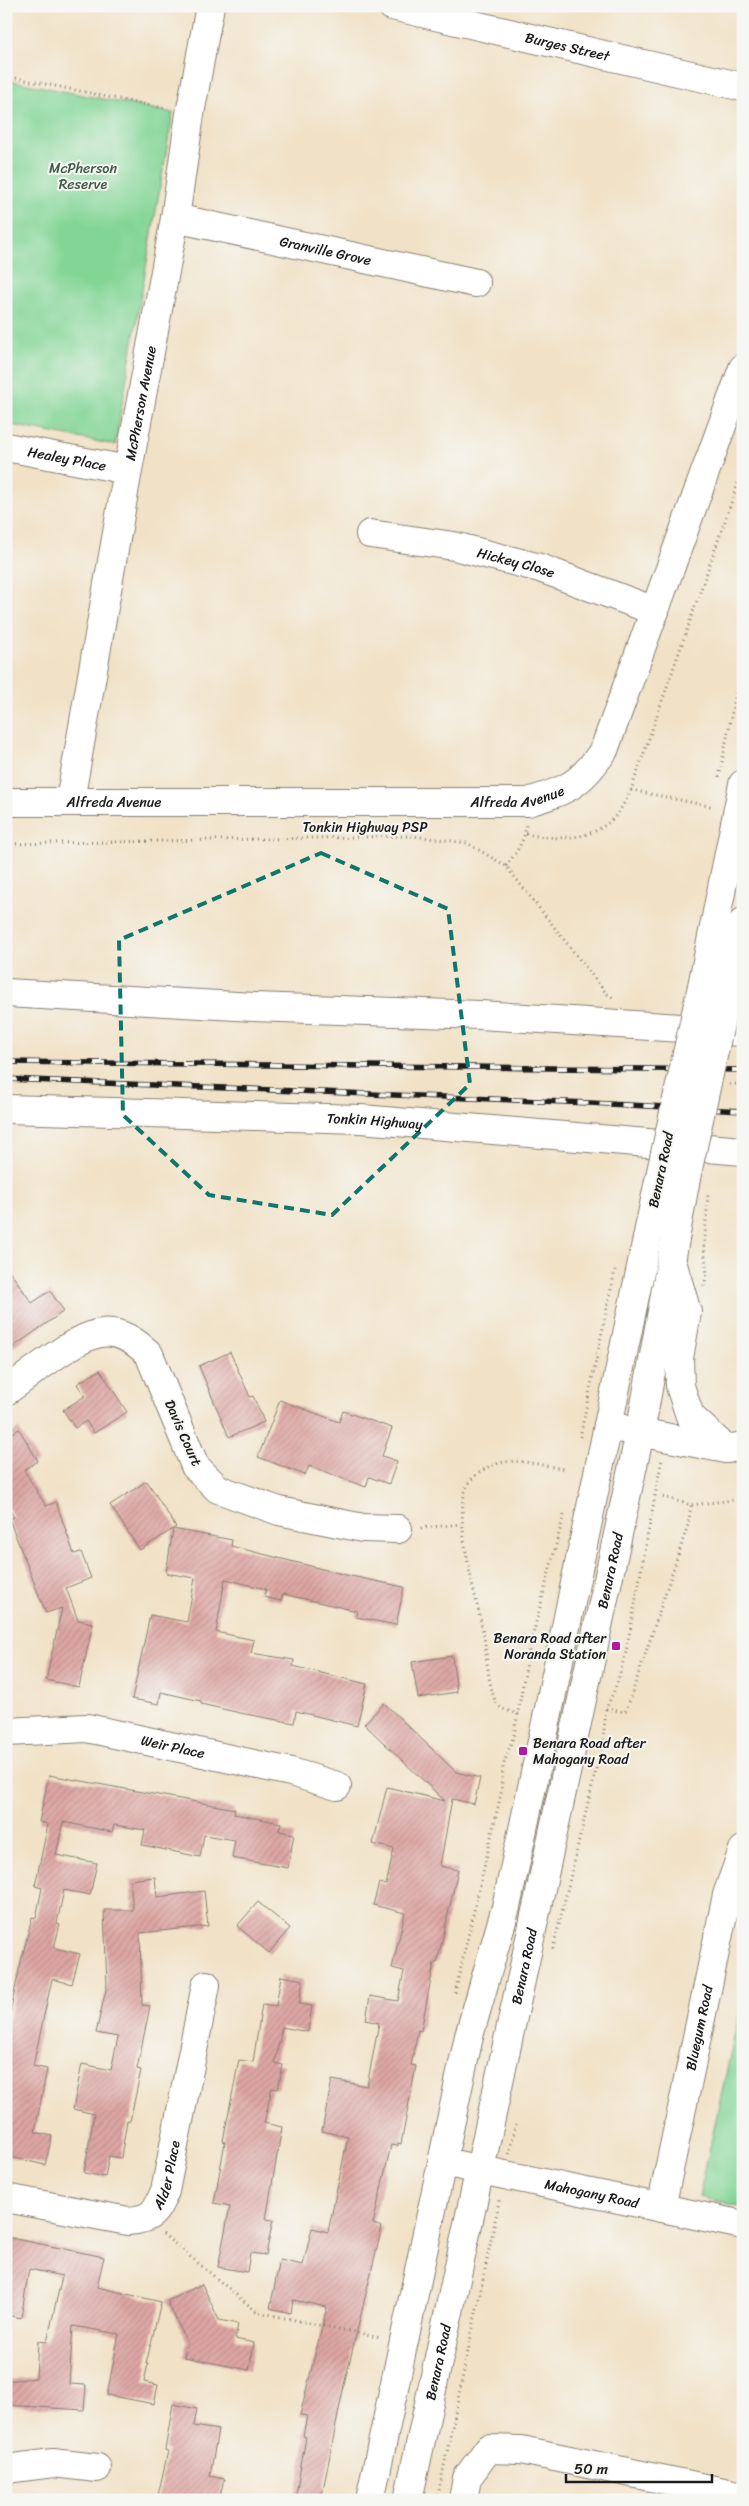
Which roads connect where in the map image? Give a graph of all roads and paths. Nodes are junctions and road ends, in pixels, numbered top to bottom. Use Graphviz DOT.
graph roads {
  1 [pos="210,6"];
  2 [pos="392,6"];
  3 [pos="473,15"];
  4 [pos="6,76"];
  5 [pos="743,86"];
  6 [pos="190,114"];
  7 [pos="175,218"];
  8 [pos="476,283"];
  9 [pos="743,368"];
  10 [pos="6,447"];
  11 [pos="743,469"];
  12 [pos="128,470"];
  13 [pos="370,534"];
  14 [pos="655,610"];
  15 [pos="743,784"];
  16 [pos="631,790"];
  17 [pos="70,801"];
  18 [pos="6,802"];
  19 [pos="528,802"];
  20 [pos="714,806"];
  21 [pos="526,834"];
  22 [pos="6,844"];
  23 [pos="506,866"];
  24 [pos="743,922"];
  25 [pos="715,987"];
  26 [pos="6,993"];
  27 [pos="620,1000"];
  28 [pos="743,1032"];
  29 [pos="730,1084"];
  30 [pos="743,1084"];
  31 [pos="6,1109"];
  32 [pos="743,1151"];
  33 [pos="685,1180"];
  34 [pos="672,1259"];
  35 [pos="616,1264"];
  36 [pos="703,1294"];
  37 [pos="6,1391"];
  38 [pos="608,1426"];
  39 [pos="653,1436"];
  40 [pos="578,1447"];
  41 [pos="734,1447"];
  42 [pos="564,1470"];
  43 [pos="663,1497"];
  44 [pos="743,1499"];
  45 [pos="691,1505"];
  46 [pos="566,1506"];
  47 [pos="462,1524"];
  48 [pos="398,1530"];
  49 [pos="606,1709"];
  50 [pos="519,1714"];
  51 [pos="6,1732"];
  52 [pos="544,1732"];
  53 [pos="337,1786"];
  54 [pos="560,1800"];
  55 [pos="743,1850"];
  56 [pos="506,1907"];
  57 [pos="552,1953"];
  58 [pos="206,1986"];
  59 [pos="455,1994"];
  60 [pos="517,2116"];
  61 [pos="442,2162"];
  62 [pos="478,2170"];
  63 [pos="505,2174"];
  64 [pos="6,2198"];
  65 [pos="661,2208"];
  66 [pos="146,2219"];
  67 [pos="743,2226"];
  68 [pos="384,2339"];
  69 [pos="422,2433"];
  70 [pos="97,2468"];
  71 [pos="6,2469"];
  72 [pos="743,2496"];
  73 [pos="370,2500"];
  74 [pos="393,2500"];
  75 [pos="408,2500"];
  76 [pos="437,2500"];
  77 [pos="463,2500"];
  1 -- 6 [label="main road, McPherson Avenue"];
  2 -- 3 [label="main road, Burges Street"];
  3 -- 5 [label="main road, Burges Street"];
  4 -- 6 [label="path"];
  6 -- 7 [label="main road, McPherson Avenue"];
  7 -- 8 [label="main road, Granville Grove"];
  7 -- 12 [label="main road, McPherson Avenue"];
  9 -- 14 [label="main road, Alfreda Avenue"];
  10 -- 12 [label="main road, Healey Place"];
  11 -- 16 [label="path"];
  12 -- 17 [label="main road, McPherson Avenue"];
  13 -- 14 [label="main road, Hickey Close"];
  14 -- 19 [label="main road, Alfreda Avenue"];
  15 -- 25 [label="main road, Benara Road"];
  16 -- 20 [label="path"];
  16 -- 21 [label="path"];
  17 -- 18 [label="main road, Alfreda Avenue"];
  17 -- 19 [label="main road, Alfreda Avenue"];
  19 -- 21 [label="path"];
  21 -- 23 [label="path"];
  22 -- 23 [label="path, Tonkin Highway PSP"];
  23 -- 27 [label="path, Tonkin Highway PSP"];
  24 -- 25 [label="main road, Benara Road"];
  25 -- 33 [label="main road, Benara Road, bridge"];
  26 -- 28 [label="main road"];
  29 -- 30 [label="path"];
  31 -- 32 [label="main road, Tonkin Highway"];
  33 -- 34 [label="main road, Benara Road"];
  33 -- 36 [label="path"];
  33 -- 38 [label="main road, Benara Road"];
  34 -- 39 [label="main road, Benara Road"];
  34 -- 41 [label="main road"];
  35 -- 40 [label="path"];
  37 -- 48 [label="main road, Davis Court"];
  38 -- 39 [label="main road"];
  38 -- 52 [label="main road, Benara Road"];
  39 -- 41 [label="main road"];
  39 -- 49 [label="path"];
  39 -- 52 [label="main road, Benara Road"];
  39 -- 54 [label="main road, Benara Road"];
  42 -- 47 [label="path"];
  43 -- 45 [label="path"];
  44 -- 45 [label="path"];
  45 -- 49 [label="path"];
  46 -- 50 [label="path"];
  47 -- 48 [label="path"];
  47 -- 50 [label="path"];
  49 -- 57 [label="path"];
  50 -- 59 [label="path"];
  51 -- 53 [label="main road, Weir Place"];
  52 -- 56 [label="main road, Benara Road"];
  54 -- 56 [label="main road"];
  54 -- 62 [label="main road, Benara Road"];
  55 -- 65 [label="main road, Bluegum Road"];
  56 -- 61 [label="main road, Benara Road"];
  58 -- 66 [label="main road, Alder Place"];
  60 -- 63 [label="path"];
  61 -- 62 [label="main road, Mahogany Road"];
  61 -- 73 [label="main road, Benara Road"];
  62 -- 63 [label="main road, Mahogany Road"];
  62 -- 69 [label="main road, Benara Road"];
  63 -- 65 [label="main road, Mahogany Road"];
  63 -- 76 [label="path"];
  64 -- 66 [label="main road, Alder Place"];
  65 -- 67 [label="main road, Mahogany Road"];
  66 -- 68 [label="path"];
  69 -- 74 [label="main road"];
  69 -- 75 [label="main road, Benara Road"];
  70 -- 71 [label="main road"];
  72 -- 77 [label="main road"];
}
